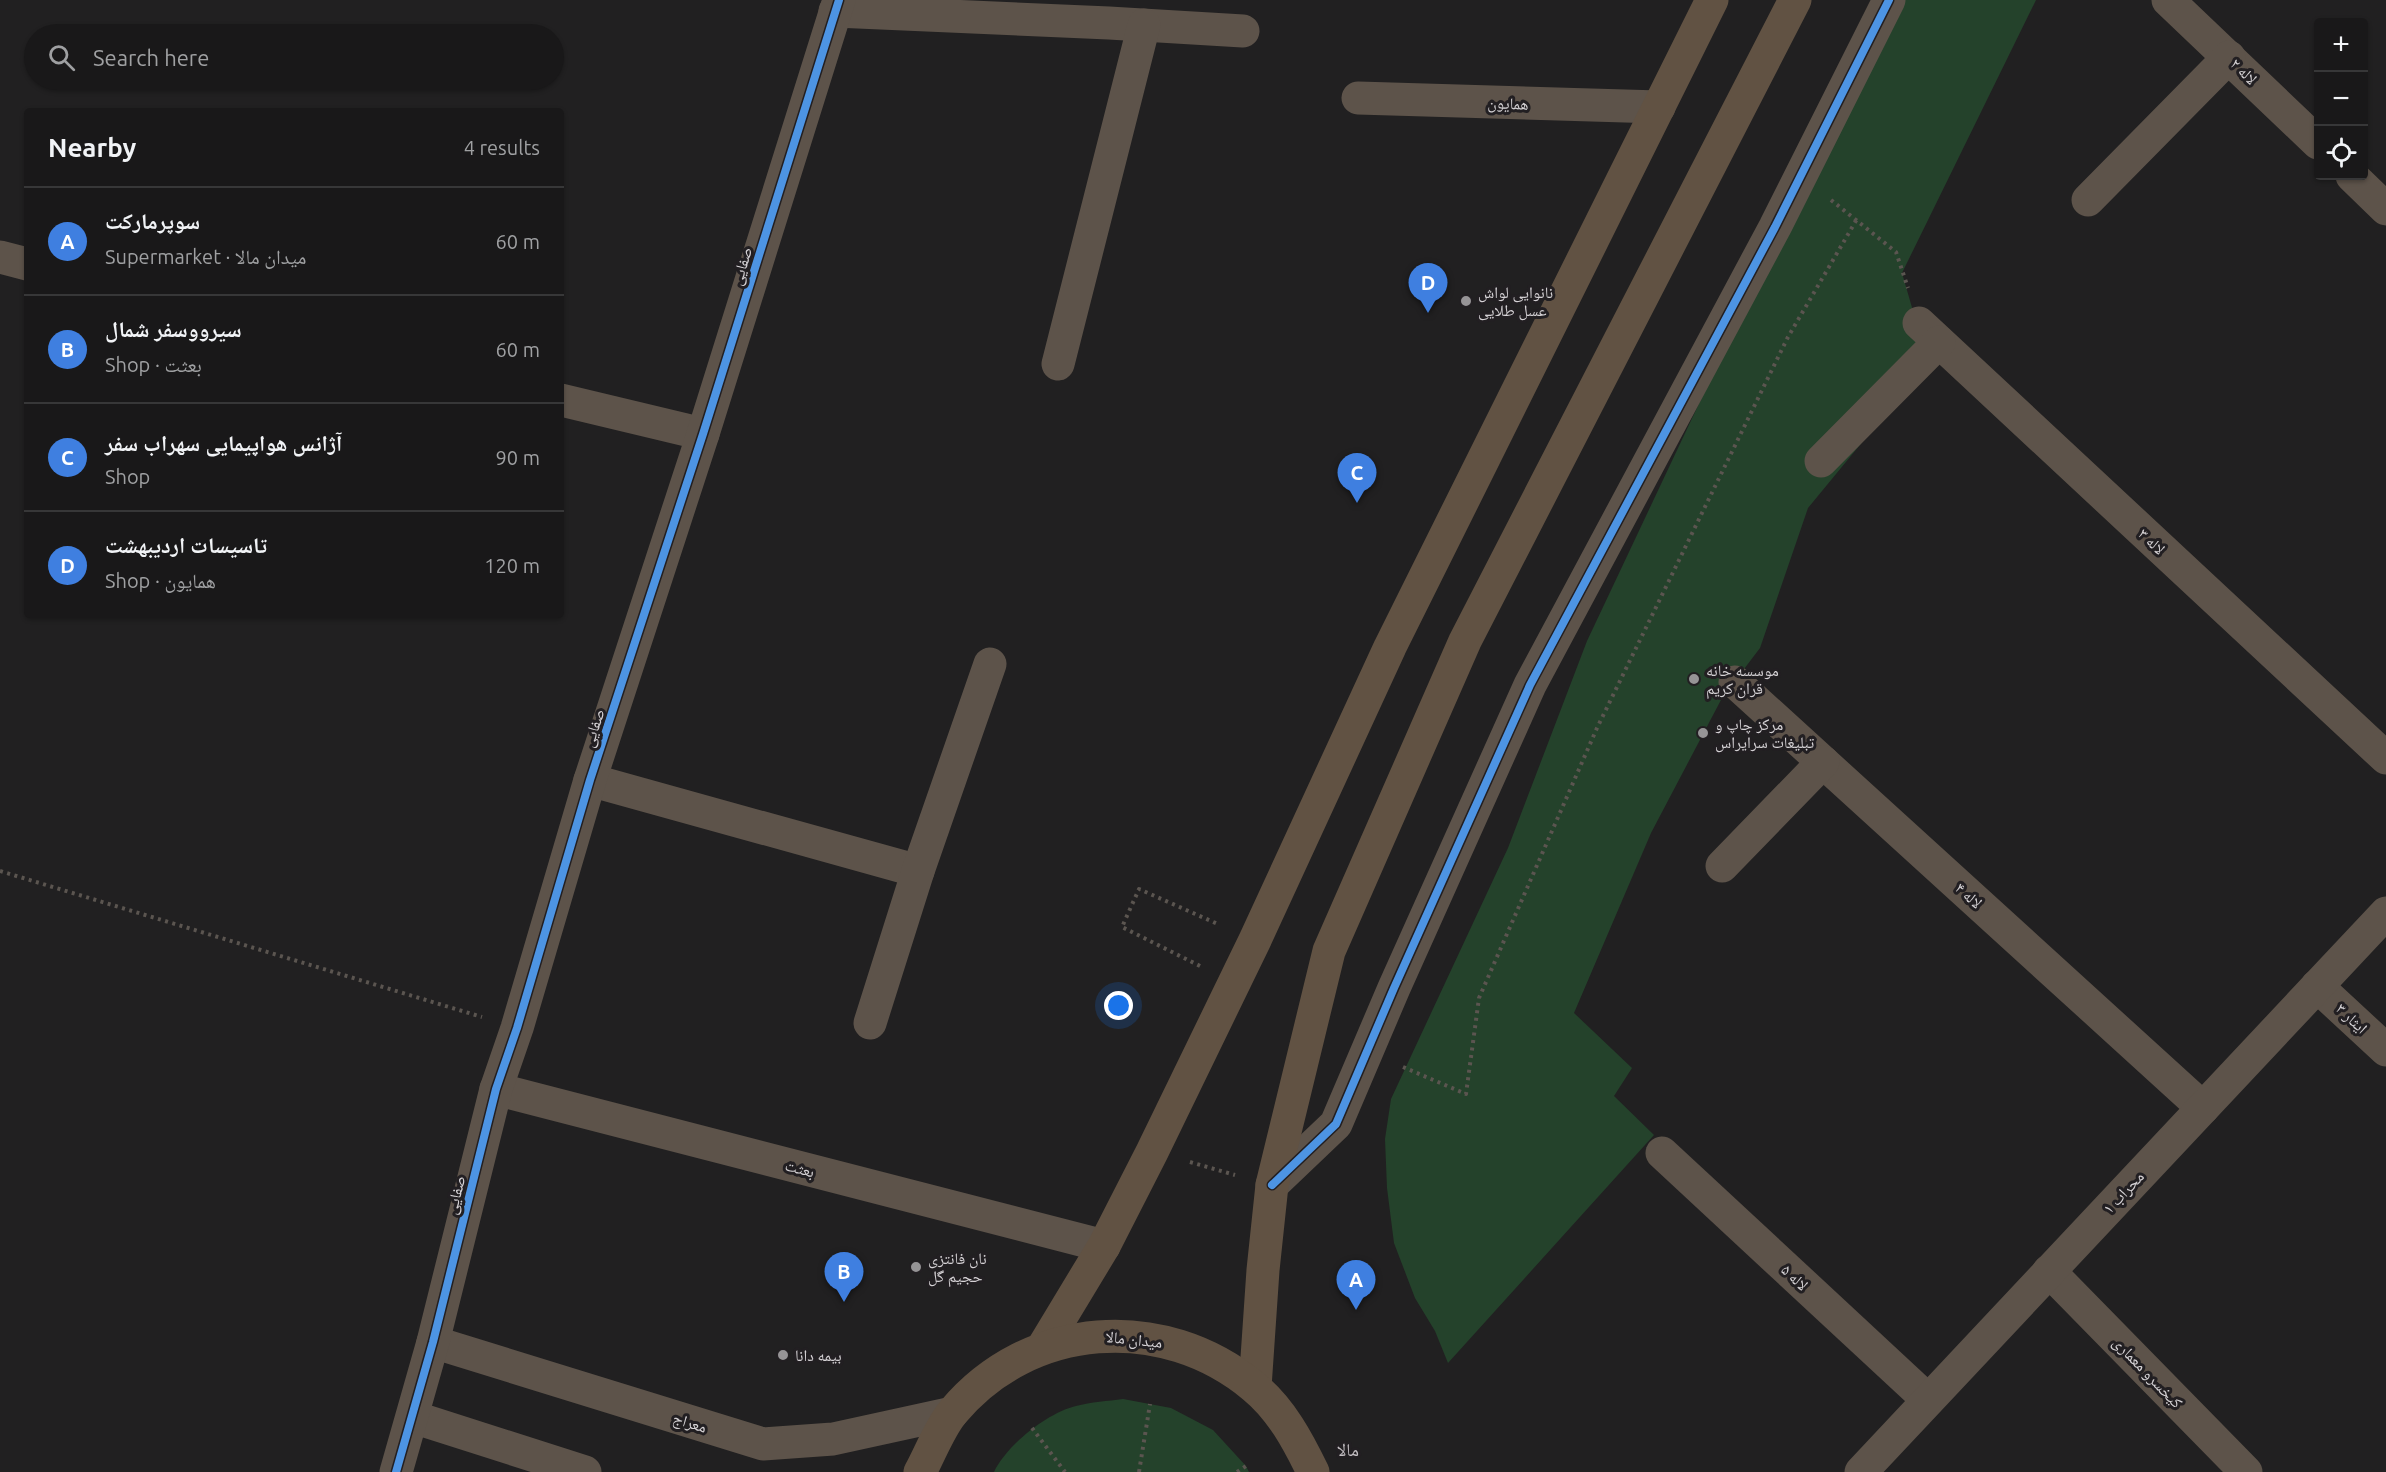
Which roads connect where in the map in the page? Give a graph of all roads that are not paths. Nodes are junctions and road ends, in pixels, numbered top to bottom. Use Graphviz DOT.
graph roads {
  1 [pos="1712,0"];
  2 [pos="1795,0"];
  3 [pos="1889,0"];
  4 [pos="2168,0"];
  5 [pos="837,6"];
  6 [pos="1144,25"];
  7 [pos="1243,31"];
  8 [pos="2229,57"];
  9 [pos="1358,98"];
  10 [pos="1659,107"];
  11 [pos="2314,138"];
  12 [pos="2356,180"];
  13 [pos="2088,200"];
  14 [pos="2386,209"];
  15 [pos="0,257"];
  16 [pos="24,263"];
  17 [pos="1058,364"];
  18 [pos="564,401"];
  19 [pos="703,434"];
  20 [pos="1821,460"];
  21 [pos="990,664"];
  22 [pos="1735,681"];
  23 [pos="2386,758"];
  24 [pos="1823,762"];
  25 [pos="590,780"];
  26 [pos="1722,866"];
  27 [pos="918,871"];
  28 [pos="2386,913"];
  29 [pos="2317,986"];
  30 [pos="870,1023"];
  31 [pos="2386,1050"];
  32 [pos="496,1089"];
  33 [pos="2203,1108"];
  34 [pos="1662,1153"];
  35 [pos="1272,1185"];
  36 [pos="1104,1246"];
  37 [pos="2049,1271"];
  38 [pos="433,1342"];
  39 [pos="1043,1347"];
  40 [pos="1255,1387"];
  41 [pos="1928,1400"];
  42 [pos="952,1413"];
  43 [pos="413,1417"];
  44 [pos="396,1472"];
  45 [pos="585,1472"];
  46 [pos="920,1472"];
  47 [pos="1313,1472"];
  48 [pos="1861,1472"];
  49 [pos="2246,1472"];
  1 -- 10 [label="main road"];
  2 -- 35 [label="main road"];
  3 -- 35 [label="street"];
  4 -- 8 [label="street, لاله ۲"];
  5 -- 6 [label="street"];
  5 -- 19 [label="street, صفایی"];
  6 -- 7 [label="street"];
  6 -- 17 [label="street"];
  8 -- 11 [label="street, لاله ۲"];
  8 -- 13 [label="street"];
  9 -- 10 [label="street, همایون"];
  10 -- 36 [label="main road"];
  12 -- 14 [label="street"];
  15 -- 16 [label="street"];
  18 -- 19 [label="street"];
  19 -- 25 [label="street, صفایی"];
  20 -- 23 [label="street, لاله ۳"];
  21 -- 27 [label="street"];
  22 -- 24 [label="street, لاله ۴"];
  24 -- 26 [label="street"];
  24 -- 33 [label="street, لاله ۴"];
  25 -- 27 [label="street"];
  25 -- 32 [label="street, صفایی"];
  27 -- 30 [label="street"];
  28 -- 29 [label="street, محراب ۱"];
  29 -- 31 [label="street, ایثار ۳"];
  29 -- 33 [label="street, محراب ۱"];
  32 -- 36 [label="street, بعثت"];
  32 -- 38 [label="street, صفایی"];
  33 -- 37 [label="street, محراب ۱"];
  34 -- 41 [label="street, لاله ۵"];
  35 -- 40 [label="main road"];
  36 -- 39 [label="main road"];
  37 -- 41 [label="street, محراب ۱"];
  37 -- 49 [label="street, کیخسرو معماری"];
  38 -- 42 [label="street, معراج"];
  38 -- 43 [label="street, صفایی"];
  39 -- 40 [label="main road, میدان مالا"];
  39 -- 42 [label="main road, میدان مالا"];
  40 -- 47 [label="main road, میدان مالا"];
  41 -- 48 [label="street, محراب ۱"];
  42 -- 46 [label="main road, میدان مالا"];
  43 -- 44 [label="street, صفایی"];
  43 -- 45 [label="street"];
}
